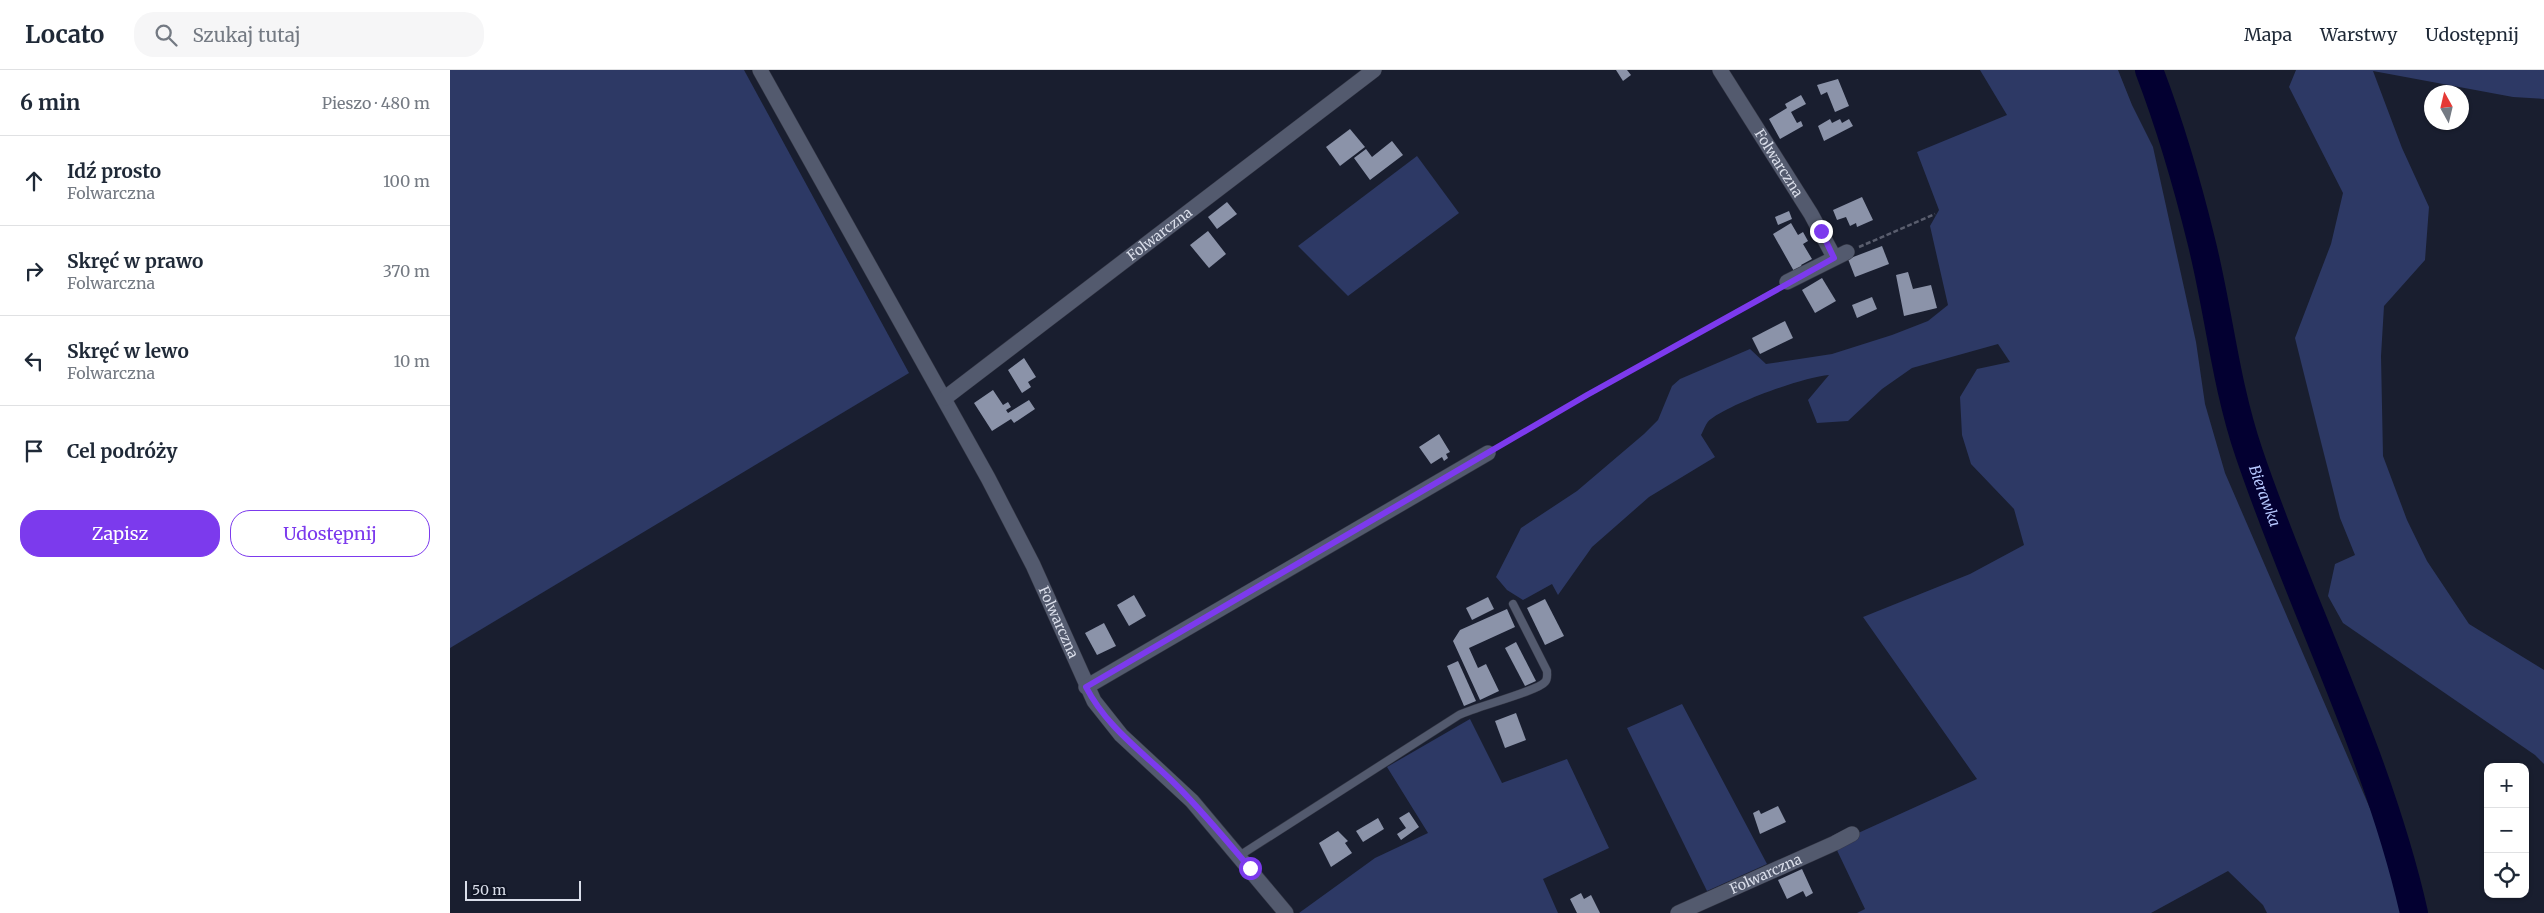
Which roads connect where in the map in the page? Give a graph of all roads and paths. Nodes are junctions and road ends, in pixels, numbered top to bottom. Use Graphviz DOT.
graph roads {
  1 [pos="760,70"];
  2 [pos="1374,70"];
  3 [pos="1720,70"];
  4 [pos="1936,214"];
  5 [pos="1840,255"];
  6 [pos="1787,282"];
  7 [pos="944,398"];
  8 [pos="1488,453"];
  9 [pos="1513,604"];
  10 [pos="1086,687"];
  11 [pos="1852,834"];
  12 [pos="1240,856"];
  13 [pos="1286,913"];
  14 [pos="1678,913"];
  1 -- 7 [label="street, Folwarczna"];
  2 -- 7 [label="street, Folwarczna"];
  3 -- 5 [label="street, Folwarczna"];
  4 -- 5 [label="path"];
  5 -- 6 [label="street"];
  6 -- 8 [label="path"];
  7 -- 10 [label="street, Folwarczna"];
  8 -- 10 [label="street"];
  9 -- 12 [label="lane"];
  10 -- 12 [label="street, Folwarczna"];
  11 -- 14 [label="street, Folwarczna"];
  12 -- 13 [label="street, Folwarczna"];
}
